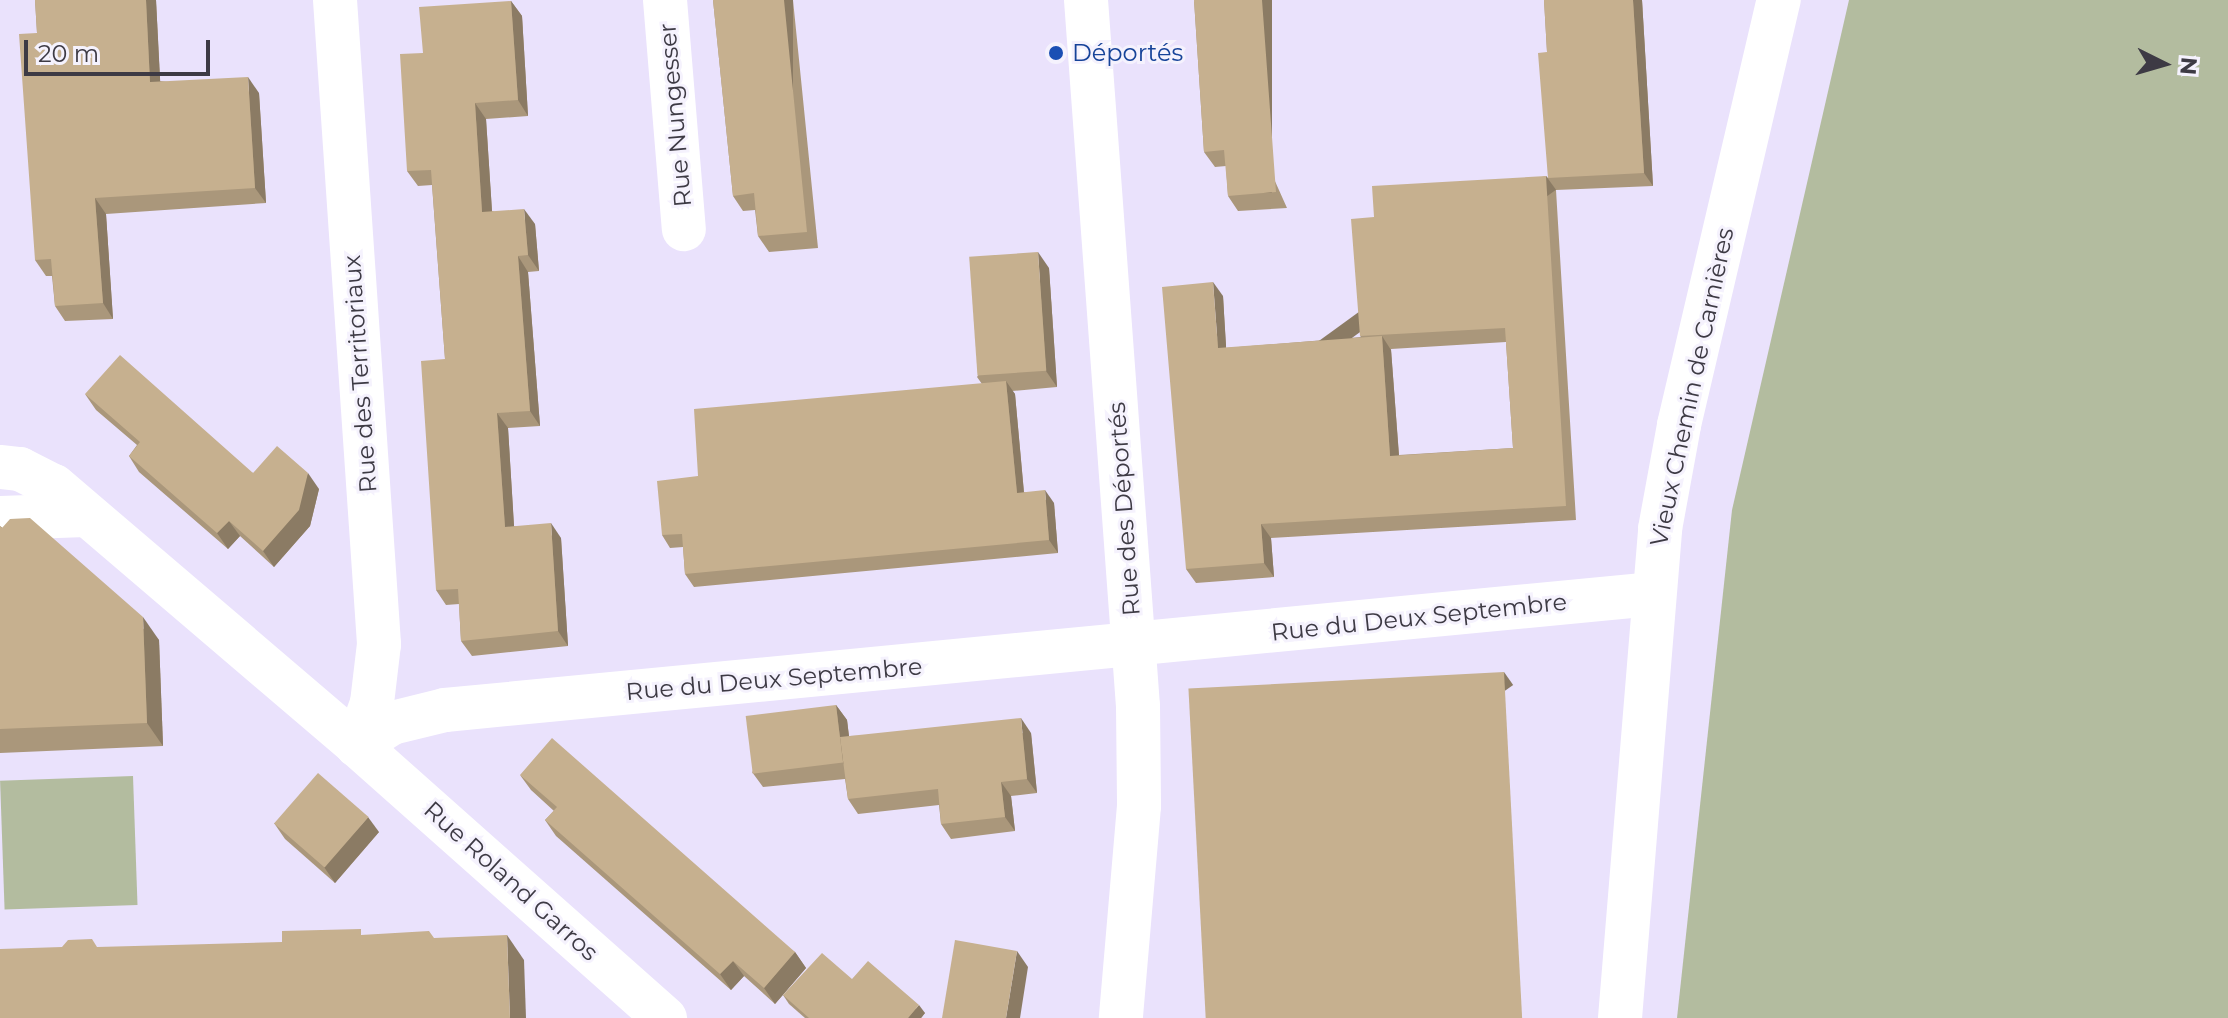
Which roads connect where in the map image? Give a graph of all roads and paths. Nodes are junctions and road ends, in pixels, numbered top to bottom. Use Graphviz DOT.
graph roads {
  1 [pos="335,0"];
  2 [pos="665,0"];
  3 [pos="1086,0"];
  4 [pos="1779,0"];
  5 [pos="684,229"];
  6 [pos="0,459"];
  7 [pos="0,467"];
  8 [pos="86,515"];
  9 [pos="0,518"];
  10 [pos="1651,594"];
  11 [pos="1134,646"];
  12 [pos="357,745"];
  13 [pos="663,1017"];
  14 [pos="1121,1018"];
  15 [pos="1620,1018"];
  1 -- 12 [label="street, Rue des Territoriaux"];
  2 -- 5 [label="street, Rue Nungesser"];
  3 -- 11 [label="street, Rue des Déportés"];
  4 -- 10 [label="street, Vieux Chemin de Carnières"];
  6 -- 7 [label="street"];
  7 -- 8 [label="street"];
  8 -- 9 [label="street"];
  8 -- 12 [label="street"];
  10 -- 11 [label="street, Rue du Deux Septembre"];
  10 -- 15 [label="street, Vieux Chemin de Carnières"];
  11 -- 12 [label="street, Rue du Deux Septembre"];
  11 -- 14 [label="street, Rue des Déportés"];
  12 -- 13 [label="street, Rue Roland Garros"];
}
